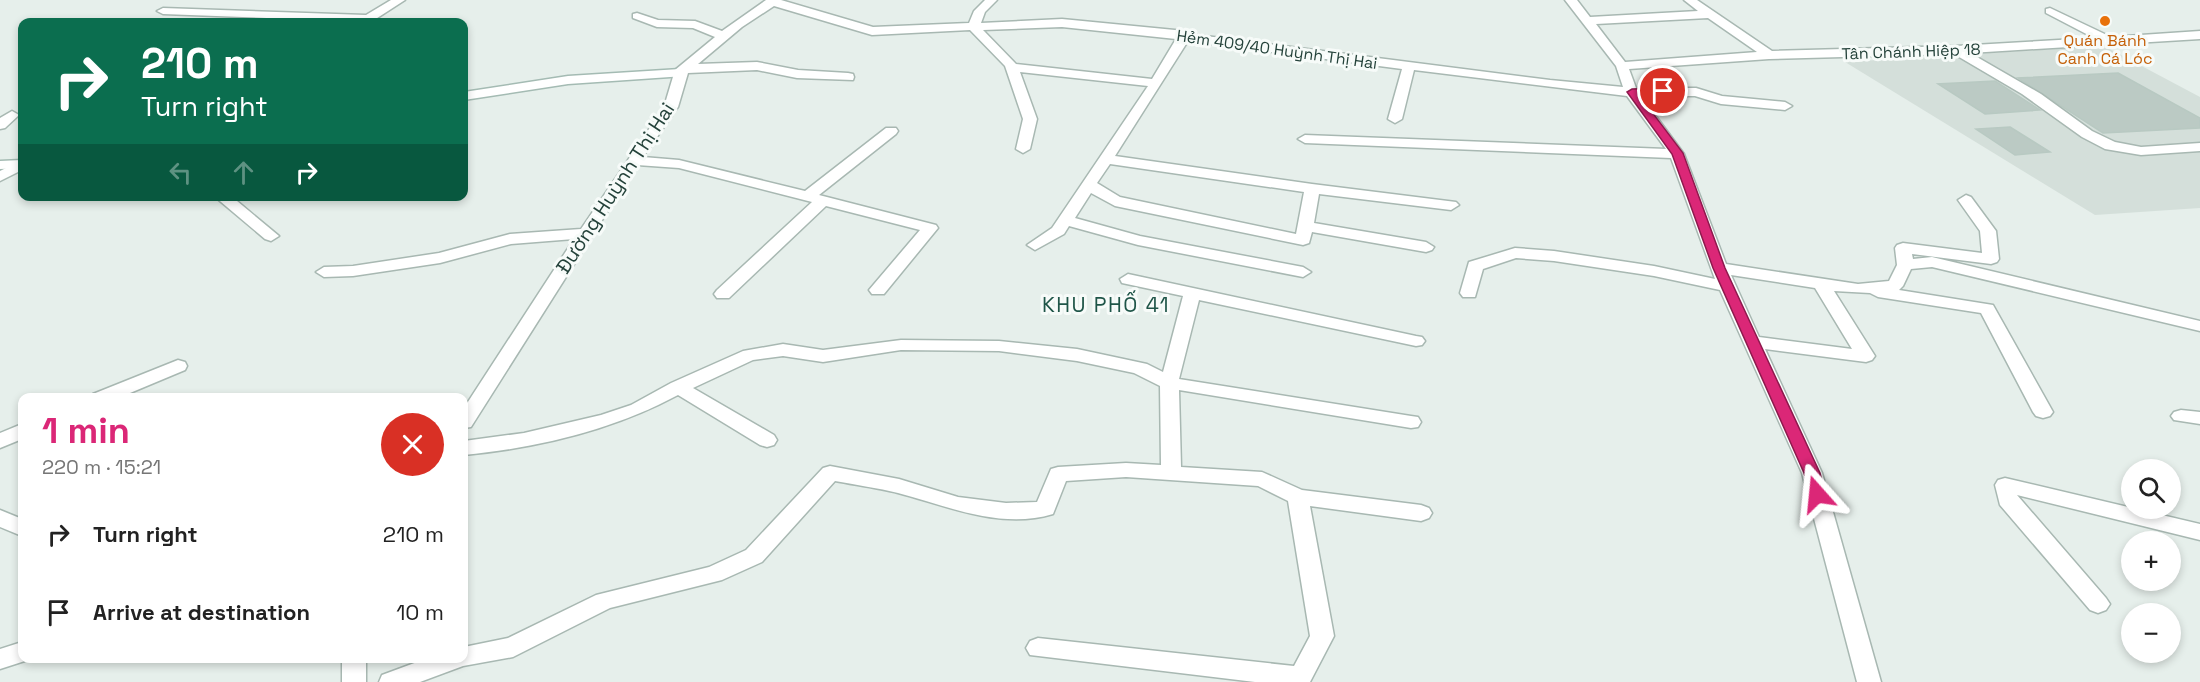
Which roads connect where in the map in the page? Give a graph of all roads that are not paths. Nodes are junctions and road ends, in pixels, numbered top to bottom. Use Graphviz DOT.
graph roads {
  1 [pos="258,0"];
  2 [pos="399,0"];
  3 [pos="990,0"];
  4 [pos="1571,0"];
  5 [pos="1690,0"];
  6 [pos="773,1"];
  7 [pos="163,11"];
  8 [pos="2050,11"];
  9 [pos="233,14"];
  10 [pos="1710,14"];
  11 [pos="637,16"];
  12 [pos="309,18"];
  13 [pos="371,18"];
  14 [pos="1587,21"];
  15 [pos="973,27"];
  16 [pos="1185,35"];
  17 [pos="2200,35"];
  18 [pos="723,36"];
  19 [pos="2107,40"];
  20 [pos="1956,50"];
  21 [pos="1769,55"];
  22 [pos="1622,66"];
  23 [pos="1011,67"];
  24 [pos="1409,67"];
  25 [pos="683,71"];
  26 [pos="848,77"];
  27 [pos="1156,83"];
  28 [pos="1632,92"];
  29 [pos="468,95"];
  30 [pos="1785,106"];
  31 [pos="12,115"];
  32 [pos="1395,119"];
  33 [pos="0,125"];
  34 [pos="891,131"];
  35 [pos="1305,139"];
  36 [pos="2200,147"];
  37 [pos="1023,149"];
  38 [pos="1677,153"];
  39 [pos="1106,159"];
  40 [pos="633,160"];
  41 [pos="18,164"];
  42 [pos="0,165"];
  43 [pos="18,166"];
  44 [pos="0,177"];
  45 [pos="1089,185"];
  46 [pos="1312,189"];
  47 [pos="814,199"];
  48 [pos="1966,200"];
  49 [pos="227,201"];
  50 [pos="1451,205"];
  51 [pos="1065,220"];
  52 [pos="1305,226"];
  53 [pos="587,233"];
  54 [pos="271,236"];
  55 [pos="1035,246"];
  56 [pos="1426,247"];
  57 [pos="1905,265"];
  58 [pos="324,272"];
  59 [pos="1303,272"];
  60 [pos="1723,277"];
  61 [pos="1128,279"];
  62 [pos="1821,284"];
  63 [pos="1858,289"];
  64 [pos="878,290"];
  65 [pos="1469,293"];
  66 [pos="723,294"];
  67 [pos="1192,295"];
  68 [pos="2200,326"];
  69 [pos="1416,341"];
  70 [pos="1752,342"];
  71 [pos="178,366"];
  72 [pos="1169,383"];
  73 [pos="678,387"];
  74 [pos="112,393"];
  75 [pos="2043,412"];
  76 [pos="468,416"];
  77 [pos="1411,422"];
  78 [pos="18,433"];
  79 [pos="767,440"];
  80 [pos="0,441"];
  81 [pos="468,447"];
  82 [pos="1171,473"];
  83 [pos="1298,497"];
  84 [pos="1421,513"];
  85 [pos="0,518"];
  86 [pos="18,526"];
  87 [pos="2200,532"];
  88 [pos="2098,604"];
  89 [pos="1038,648"];
  90 [pos="18,653"];
  91 [pos="468,656"];
  92 [pos="0,659"];
  93 [pos="354,663"];
  94 [pos="441,663"];
  95 [pos="1299,680"];
  96 [pos="354,682"];
  97 [pos="391,682"];
  98 [pos="1869,682"];
  1 -- 9 [label="street"];
  2 -- 13 [label="street"];
  3 -- 15 [label="street"];
  4 -- 14 [label="street"];
  5 -- 10 [label="street"];
  6 -- 15 [label="street, Hẻm 409/40 Huỳnh Thị Hai"];
  6 -- 18 [label="street"];
  7 -- 9 [label="street"];
  8 -- 19 [label="street"];
  9 -- 12 [label="street"];
  10 -- 14 [label="street"];
  10 -- 21 [label="street"];
  11 -- 18 [label="street"];
  14 -- 22 [label="street"];
  15 -- 16 [label="street, Hẻm 409/40 Huỳnh Thị Hai"];
  15 -- 23 [label="street"];
  16 -- 24 [label="street, Hẻm 409/40 Huỳnh Thị Hai"];
  16 -- 27 [label="street"];
  17 -- 19 [label="street, Tân Chánh Hiệp 18"];
  18 -- 25 [label="street"];
  19 -- 20 [label="street, Tân Chánh Hiệp 18"];
  20 -- 21 [label="street, Tân Chánh Hiệp 18"];
  20 -- 36 [label="street"];
  21 -- 22 [label="street, Tân Chánh Hiệp 18"];
  22 -- 28 [label="street"];
  23 -- 27 [label="street"];
  23 -- 37 [label="street"];
  24 -- 28 [label="street, Hẻm 409/40 Huỳnh Thị Hai"];
  24 -- 32 [label="street"];
  25 -- 26 [label="street"];
  25 -- 29 [label="street, Đường Huỳnh Thị Hai"];
  25 -- 40 [label="street, Đường Huỳnh Thị Hai"];
  27 -- 39 [label="street"];
  28 -- 30 [label="street, Hẻm 409/40 Huỳnh Thị Hai"];
  28 -- 38 [label="street"];
  31 -- 33 [label="street"];
  34 -- 47 [label="street"];
  35 -- 38 [label="street"];
  38 -- 60 [label="street"];
  39 -- 45 [label="street"];
  39 -- 46 [label="street"];
  40 -- 47 [label="street"];
  40 -- 53 [label="street, Đường Huỳnh Thị Hai"];
  41 -- 42 [label="street"];
  43 -- 44 [label="street"];
  45 -- 51 [label="street"];
  45 -- 52 [label="street"];
  46 -- 50 [label="street"];
  46 -- 52 [label="street"];
  47 -- 64 [label="street"];
  47 -- 66 [label="street"];
  48 -- 57 [label="street"];
  49 -- 54 [label="street"];
  51 -- 55 [label="street"];
  51 -- 59 [label="street"];
  52 -- 56 [label="street"];
  53 -- 58 [label="street"];
  53 -- 76 [label="street, Đường Huỳnh Thị Hai"];
  57 -- 63 [label="street"];
  57 -- 68 [label="street"];
  60 -- 62 [label="street"];
  60 -- 65 [label="street"];
  60 -- 70 [label="street"];
  61 -- 67 [label="street"];
  62 -- 63 [label="street"];
  62 -- 70 [label="street"];
  63 -- 75 [label="street"];
  67 -- 69 [label="street"];
  67 -- 72 [label="street"];
  70 -- 98 [label="street"];
  71 -- 74 [label="street"];
  72 -- 73 [label="street"];
  72 -- 77 [label="street"];
  72 -- 82 [label="street"];
  73 -- 79 [label="street"];
  73 -- 81 [label="street"];
  78 -- 80 [label="street"];
  82 -- 83 [label="street"];
  82 -- 91 [label="street"];
  83 -- 84 [label="street"];
  83 -- 95 [label="street"];
  85 -- 86 [label="street"];
  87 -- 88 [label="street"];
  89 -- 95 [label="street"];
  90 -- 92 [label="street"];
  93 -- 96 [label="street"];
  94 -- 97 [label="street"];
}
